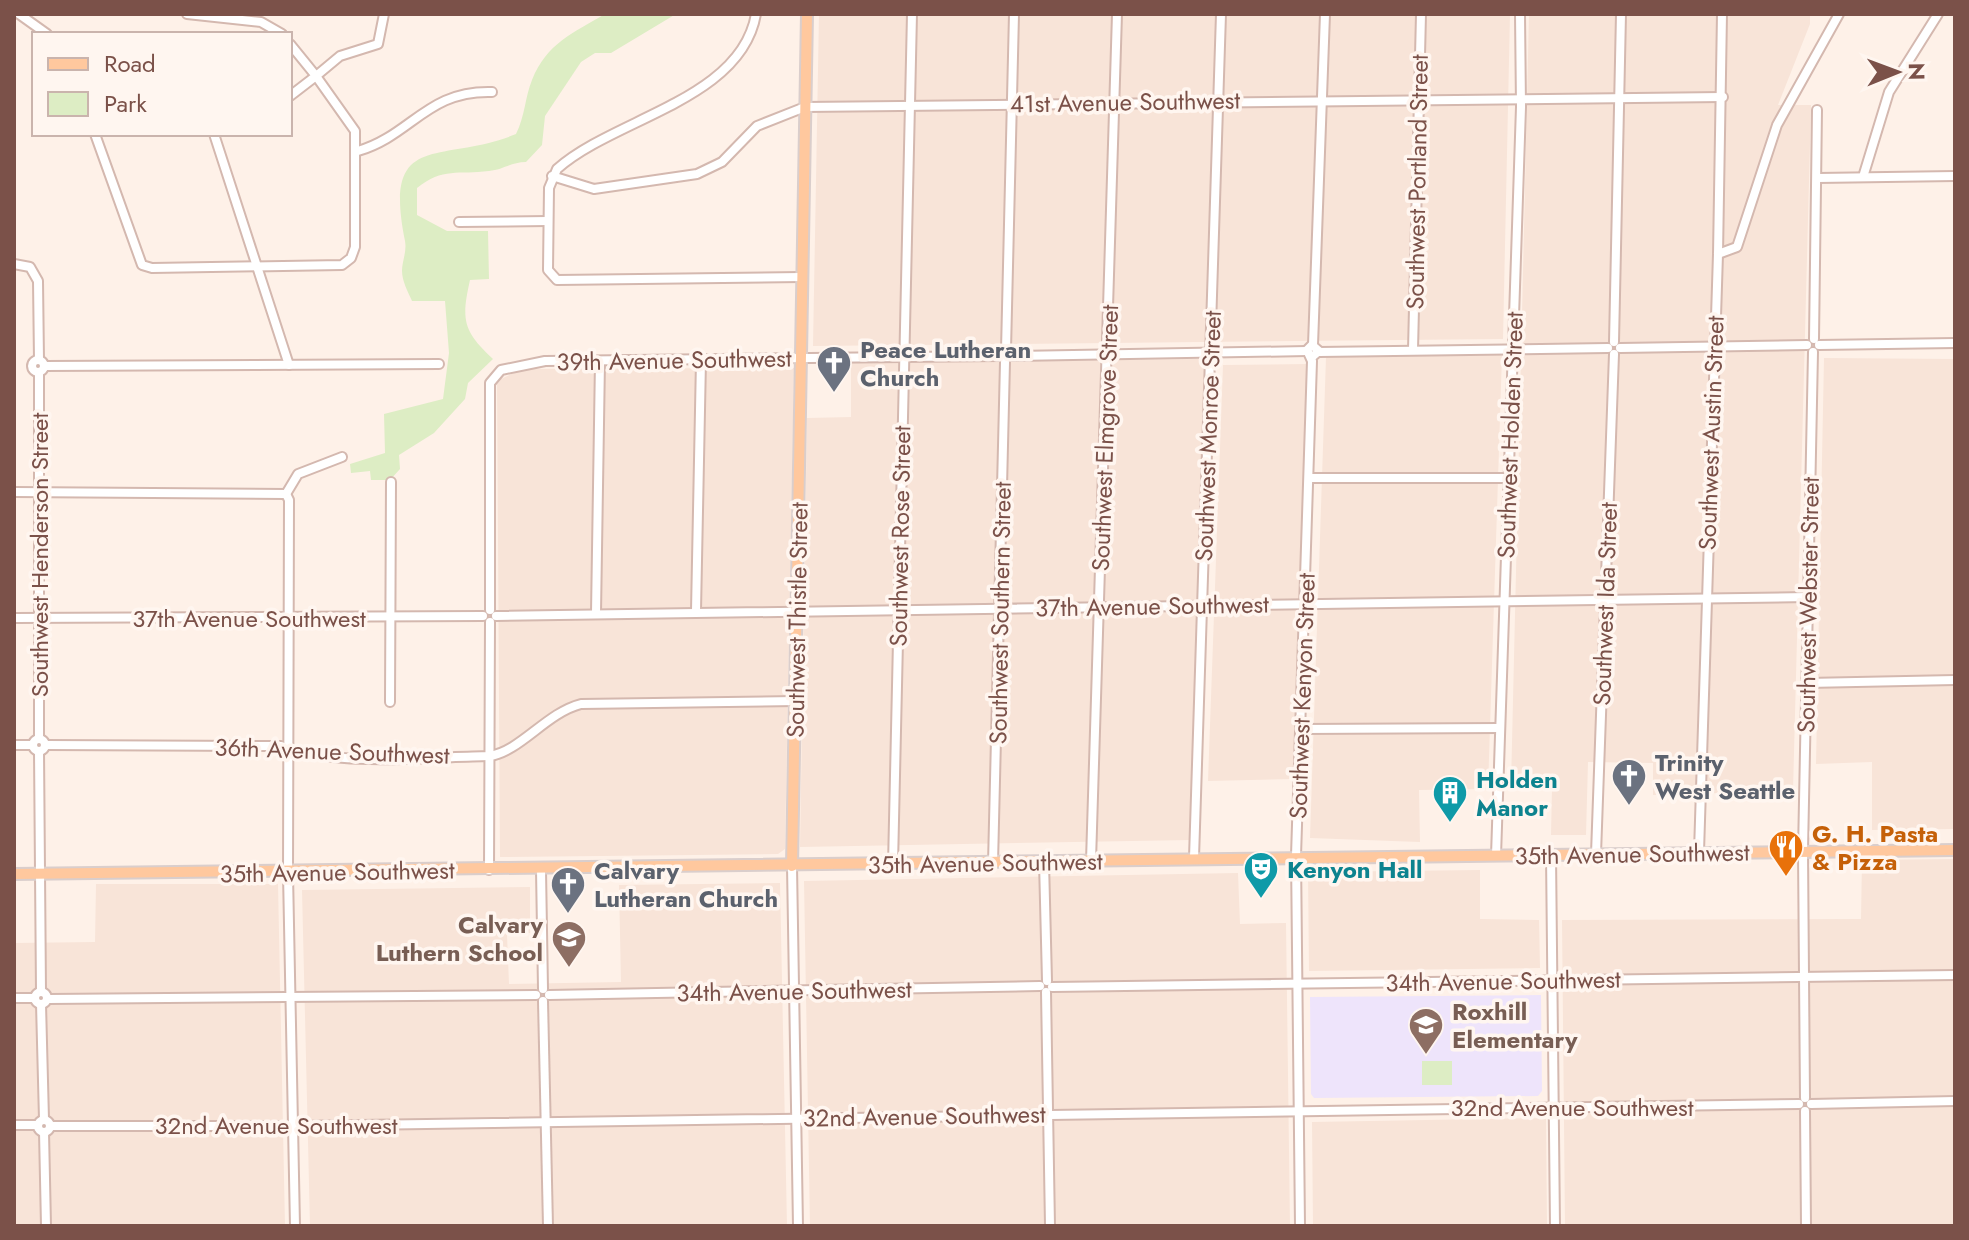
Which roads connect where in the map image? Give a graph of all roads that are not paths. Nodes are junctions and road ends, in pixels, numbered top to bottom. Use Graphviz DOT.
graph roads {
  1 [pos="19,14"];
  2 [pos="187,14"];
  3 [pos="384,14"];
  4 [pos="756,14"];
  5 [pos="807,14"];
  6 [pos="912,14"];
  7 [pos="1014,14"];
  8 [pos="1117,14"];
  9 [pos="1221,14"];
  10 [pos="1325,14"];
  11 [pos="1421,14"];
  12 [pos="1520,14"];
  13 [pos="1621,14"];
  14 [pos="1722,14"];
  15 [pos="1839,14"];
  16 [pos="1938,14"];
  17 [pos="44,32"];
  18 [pos="278,32"];
  19 [pos="292,46"];
  20 [pos="316,76"];
  21 [pos="492,92"];
  22 [pos="292,94"];
  23 [pos="1622,96"];
  24 [pos="1521,97"];
  25 [pos="1723,97"];
  26 [pos="1421,98"];
  27 [pos="1322,99"];
  28 [pos="1219,101"];
  29 [pos="1115,102"];
  30 [pos="1012,104"];
  31 [pos="910,105"];
  32 [pos="805,107"];
  33 [pos="1817,110"];
  34 [pos="96,136"];
  35 [pos="215,136"];
  36 [pos="358,151"];
  37 [pos="552,176"];
  38 [pos="1955,176"];
  39 [pos="1863,177"];
  40 [pos="1818,178"];
  41 [pos="548,221"];
  42 [pos="459,222"];
  43 [pos="1718,254"];
  44 [pos="14,264"];
  45 [pos="259,266"];
  46 [pos="802,277"];
  47 [pos="1955,343"];
  48 [pos="1813,345"];
  49 [pos="1714,347"];
  50 [pos="1614,348"];
  51 [pos="1513,349"];
  52 [pos="1413,350"];
  53 [pos="1313,351"];
  54 [pos="1211,352"];
  55 [pos="1108,354"];
  56 [pos="1006,356"];
  57 [pos="904,357"];
  58 [pos="802,358"];
  59 [pos="701,360"];
  60 [pos="600,361"];
  61 [pos="439,364"];
  62 [pos="289,365"];
  63 [pos="40,366"];
  64 [pos="342,457"];
  65 [pos="1309,478"];
  66 [pos="1508,478"];
  67 [pos="391,482"];
  68 [pos="14,492"];
  69 [pos="39,492"];
  70 [pos="286,494"];
  71 [pos="1808,597"];
  72 [pos="1706,599"];
  73 [pos="1504,600"];
  74 [pos="1606,600"];
  75 [pos="1305,603"];
  76 [pos="1203,604"];
  77 [pos="1100,607"];
  78 [pos="1000,608"];
  79 [pos="899,610"];
  80 [pos="696,611"];
  81 [pos="798,611"];
  82 [pos="596,613"];
  83 [pos="490,616"];
  84 [pos="390,617"];
  85 [pos="14,618"];
  86 [pos="289,618"];
  87 [pos="39,619"];
  88 [pos="1955,680"];
  89 [pos="1807,683"];
  90 [pos="796,701"];
  91 [pos="390,702"];
  92 [pos="1500,728"];
  93 [pos="1301,729"];
  94 [pos="14,745"];
  95 [pos="39,745"];
  96 [pos="288,749"];
  97 [pos="489,756"];
  98 [pos="1955,850"];
  99 [pos="1803,851"];
  100 [pos="1699,852"];
  101 [pos="1596,854"];
  102 [pos="1551,855"];
  103 [pos="1296,856"];
  104 [pos="1496,856"];
  105 [pos="1194,858"];
  106 [pos="1091,861"];
  107 [pos="1044,862"];
  108 [pos="993,864"];
  109 [pos="893,865"];
  110 [pos="792,866"];
  111 [pos="489,870"];
  112 [pos="541,870"];
  113 [pos="14,874"];
  114 [pos="288,874"];
  115 [pos="40,875"];
  116 [pos="1955,975"];
  117 [pos="1804,978"];
  118 [pos="1553,980"];
  119 [pos="1298,983"];
  120 [pos="1046,986"];
  121 [pos="794,990"];
  122 [pos="543,995"];
  123 [pos="14,998"];
  124 [pos="41,998"];
  125 [pos="291,999"];
  126 [pos="1955,1101"];
  127 [pos="1805,1104"];
  128 [pos="1553,1108"];
  129 [pos="1299,1110"];
  130 [pos="1048,1114"];
  131 [pos="796,1118"];
  132 [pos="546,1121"];
  133 [pos="14,1125"];
  134 [pos="44,1126"];
  135 [pos="293,1126"];
  136 [pos="46,1226"];
  137 [pos="295,1226"];
  138 [pos="548,1226"];
  139 [pos="798,1226"];
  140 [pos="1050,1226"];
  141 [pos="1300,1226"];
  142 [pos="1555,1226"];
  143 [pos="1806,1226"];
  1 -- 17 [label="street"];
  2 -- 18 [label="street"];
  3 -- 20 [label="street"];
  4 -- 37 [label="street"];
  5 -- 32 [label="main road, Southwest Thistle Street"];
  6 -- 31 [label="street, Southwest Rose Street"];
  7 -- 30 [label="street, Southwest Southern Street"];
  8 -- 29 [label="street, Southwest Elmgrove Street"];
  9 -- 28 [label="street, Southwest Monroe Street"];
  10 -- 27 [label="street, Southwest Kenyon Street"];
  11 -- 26 [label="street, Southwest Portland Street"];
  12 -- 24 [label="street, Southwest Holden Street"];
  13 -- 23 [label="street, Southwest Ida Street"];
  14 -- 25 [label="street, Southwest Austin Street"];
  15 -- 43 [label="street"];
  16 -- 39 [label="street"];
  19 -- 20 [label="street"];
  20 -- 22 [label="street"];
  20 -- 36 [label="street"];
  21 -- 36 [label="street"];
  23 -- 24 [label="street, 41st Avenue Southwest"];
  23 -- 25 [label="street, 41st Avenue Southwest"];
  23 -- 50 [label="street, Southwest Ida Street"];
  24 -- 26 [label="street, 41st Avenue Southwest"];
  24 -- 51 [label="street, Southwest Holden Street"];
  25 -- 43 [label="street, Southwest Austin Street"];
  26 -- 27 [label="street, 41st Avenue Southwest"];
  26 -- 52 [label="street, Southwest Portland Street"];
  27 -- 28 [label="street, 41st Avenue Southwest"];
  27 -- 53 [label="street, Southwest Kenyon Street"];
  28 -- 29 [label="street, 41st Avenue Southwest"];
  28 -- 54 [label="street, Southwest Monroe Street"];
  29 -- 30 [label="street, 41st Avenue Southwest"];
  29 -- 55 [label="street, Southwest Elmgrove Street"];
  30 -- 31 [label="street, 41st Avenue Southwest"];
  30 -- 56 [label="street, Southwest Southern Street"];
  31 -- 32 [label="street, 41st Avenue Southwest"];
  31 -- 57 [label="street, Southwest Rose Street"];
  32 -- 37 [label="street, 41st Avenue Southwest"];
  32 -- 46 [label="main road, Southwest Thistle Street"];
  33 -- 40 [label="street, Southwest Webster Street"];
  34 -- 45 [label="street"];
  35 -- 45 [label="street"];
  36 -- 45 [label="street"];
  37 -- 41 [label="street"];
  38 -- 39 [label="street"];
  39 -- 40 [label="street"];
  40 -- 48 [label="street, Southwest Webster Street"];
  41 -- 42 [label="street"];
  41 -- 46 [label="street"];
  43 -- 49 [label="street, Southwest Austin Street"];
  44 -- 63 [label="street, Southwest Henderson Street"];
  45 -- 62 [label="street"];
  46 -- 58 [label="main road, Southwest Thistle Street"];
  47 -- 48 [label="street, 39th Avenue Southwest"];
  48 -- 49 [label="street, 39th Avenue Southwest"];
  48 -- 71 [label="street, Southwest Webster Street"];
  49 -- 50 [label="street, 39th Avenue Southwest"];
  49 -- 72 [label="street, Southwest Austin Street"];
  50 -- 51 [label="street, 39th Avenue Southwest"];
  50 -- 74 [label="street, Southwest Ida Street"];
  51 -- 52 [label="street, 39th Avenue Southwest"];
  51 -- 66 [label="street, Southwest Holden Street"];
  52 -- 53 [label="street, 39th Avenue Southwest"];
  53 -- 54 [label="street, 39th Avenue Southwest"];
  53 -- 65 [label="street, Southwest Kenyon Street"];
  54 -- 55 [label="street, 39th Avenue Southwest"];
  54 -- 76 [label="street, Southwest Monroe Street"];
  55 -- 56 [label="street, 39th Avenue Southwest"];
  55 -- 77 [label="street, Southwest Elmgrove Street"];
  56 -- 57 [label="street, 39th Avenue Southwest"];
  56 -- 78 [label="street, Southwest Southern Street"];
  57 -- 58 [label="street, 39th Avenue Southwest"];
  57 -- 79 [label="street, Southwest Rose Street"];
  58 -- 59 [label="street, 39th Avenue Southwest"];
  58 -- 81 [label="main road, Southwest Thistle Street"];
  59 -- 60 [label="street, 39th Avenue Southwest"];
  59 -- 80 [label="street"];
  60 -- 82 [label="street"];
  60 -- 83 [label="street, 39th Avenue Southwest"];
  61 -- 62 [label="street"];
  62 -- 63 [label="street"];
  63 -- 69 [label="street, Southwest Henderson Street"];
  64 -- 70 [label="street"];
  65 -- 66 [label="street"];
  65 -- 75 [label="street, Southwest Kenyon Street"];
  66 -- 73 [label="street, Southwest Holden Street"];
  67 -- 84 [label="street"];
  68 -- 69 [label="street"];
  69 -- 70 [label="street"];
  69 -- 87 [label="street, Southwest Henderson Street"];
  70 -- 86 [label="street"];
  71 -- 72 [label="street, 37th Avenue Southwest"];
  71 -- 89 [label="street, Southwest Webster Street"];
  72 -- 74 [label="street, 37th Avenue Southwest"];
  72 -- 100 [label="street, Southwest Austin Street"];
  73 -- 74 [label="street, 37th Avenue Southwest"];
  73 -- 75 [label="street, 37th Avenue Southwest"];
  73 -- 92 [label="street, Southwest Holden Street"];
  74 -- 101 [label="street, Southwest Ida Street"];
  75 -- 76 [label="street, 37th Avenue Southwest"];
  75 -- 93 [label="street, Southwest Kenyon Street"];
  76 -- 77 [label="street, 37th Avenue Southwest"];
  76 -- 105 [label="street, Southwest Monroe Street"];
  77 -- 78 [label="street, 37th Avenue Southwest"];
  77 -- 106 [label="street, Southwest Elmgrove Street"];
  78 -- 79 [label="street, 37th Avenue Southwest"];
  78 -- 108 [label="street, Southwest Southern Street"];
  79 -- 81 [label="street, 37th Avenue Southwest"];
  79 -- 109 [label="street, Southwest Rose Street"];
  80 -- 81 [label="street, 37th Avenue Southwest"];
  80 -- 82 [label="street, 37th Avenue Southwest"];
  81 -- 90 [label="main road, Southwest Thistle Street"];
  82 -- 83 [label="street, 37th Avenue Southwest"];
  83 -- 84 [label="street, 37th Avenue Southwest"];
  83 -- 97 [label="street"];
  84 -- 86 [label="street, 37th Avenue Southwest"];
  84 -- 91 [label="street"];
  85 -- 87 [label="street, 37th Avenue Southwest"];
  86 -- 87 [label="street, 37th Avenue Southwest"];
  86 -- 96 [label="street"];
  87 -- 95 [label="street, Southwest Henderson Street"];
  88 -- 89 [label="street"];
  89 -- 99 [label="street, Southwest Webster Street"];
  90 -- 97 [label="street, 36th Avenue Southwest"];
  90 -- 110 [label="main road, Southwest Thistle Street"];
  92 -- 93 [label="street"];
  92 -- 104 [label="street, Southwest Holden Street"];
  93 -- 103 [label="street, Southwest Kenyon Street"];
  94 -- 95 [label="street, 36th Avenue Southwest"];
  95 -- 96 [label="street, 36th Avenue Southwest"];
  95 -- 115 [label="street, Southwest Henderson Street"];
  96 -- 97 [label="street, 36th Avenue Southwest"];
  96 -- 114 [label="street"];
  97 -- 111 [label="street"];
  98 -- 99 [label="main road, 35th Avenue Southwest"];
  99 -- 100 [label="main road, 35th Avenue Southwest"];
  99 -- 117 [label="street, Southwest Webster Street"];
  100 -- 101 [label="main road, 35th Avenue Southwest"];
  101 -- 102 [label="main road, 35th Avenue Southwest"];
  102 -- 104 [label="main road, 35th Avenue Southwest"];
  102 -- 118 [label="street"];
  103 -- 104 [label="main road, 35th Avenue Southwest"];
  103 -- 105 [label="main road, 35th Avenue Southwest"];
  103 -- 119 [label="street, Southwest Kenyon Street"];
  105 -- 106 [label="main road, 35th Avenue Southwest"];
  106 -- 107 [label="main road, 35th Avenue Southwest"];
  107 -- 108 [label="main road, 35th Avenue Southwest"];
  107 -- 120 [label="street"];
  108 -- 109 [label="main road, 35th Avenue Southwest"];
  109 -- 110 [label="main road, 35th Avenue Southwest"];
  110 -- 112 [label="main road, 35th Avenue Southwest"];
  110 -- 121 [label="street, Southwest Thistle Street"];
  111 -- 112 [label="main road, 35th Avenue Southwest"];
  111 -- 114 [label="main road, 35th Avenue Southwest"];
  112 -- 122 [label="street"];
  113 -- 115 [label="main road, 35th Avenue Southwest"];
  114 -- 115 [label="main road, 35th Avenue Southwest"];
  114 -- 125 [label="street"];
  115 -- 124 [label="street, Southwest Henderson Street"];
  116 -- 117 [label="street, 34th Avenue Southwest"];
  117 -- 118 [label="street, 34th Avenue Southwest"];
  117 -- 127 [label="street, Southwest Webster Street"];
  118 -- 119 [label="street, 34th Avenue Southwest"];
  118 -- 128 [label="street"];
  119 -- 120 [label="street, 34th Avenue Southwest"];
  119 -- 129 [label="street, Southwest Kenyon Street"];
  120 -- 121 [label="street, 34th Avenue Southwest"];
  120 -- 130 [label="street"];
  121 -- 122 [label="street, 34th Avenue Southwest"];
  121 -- 131 [label="street, Southwest Thistle Street"];
  122 -- 125 [label="street, 34th Avenue Southwest"];
  122 -- 132 [label="street"];
  123 -- 124 [label="street, 34th Avenue Southwest"];
  124 -- 125 [label="street, 34th Avenue Southwest"];
  124 -- 134 [label="street, Southwest Henderson Street"];
  125 -- 135 [label="street"];
  126 -- 127 [label="street, 32nd Avenue Southwest"];
  127 -- 128 [label="street, 32nd Avenue Southwest"];
  127 -- 143 [label="street, Southwest Webster Street"];
  128 -- 129 [label="street, 32nd Avenue Southwest"];
  128 -- 142 [label="street"];
  129 -- 130 [label="street, 32nd Avenue Southwest"];
  129 -- 141 [label="street, Southwest Kenyon Street"];
  130 -- 131 [label="street, 32nd Avenue Southwest"];
  130 -- 140 [label="street"];
  131 -- 132 [label="street, 32nd Avenue Southwest"];
  131 -- 139 [label="street, Southwest Thistle Street"];
  132 -- 135 [label="street, 32nd Avenue Southwest"];
  132 -- 138 [label="street"];
  133 -- 134 [label="street, 32nd Avenue Southwest"];
  134 -- 135 [label="street, 32nd Avenue Southwest"];
  134 -- 136 [label="street, Southwest Henderson Street"];
  135 -- 137 [label="street"];
}
